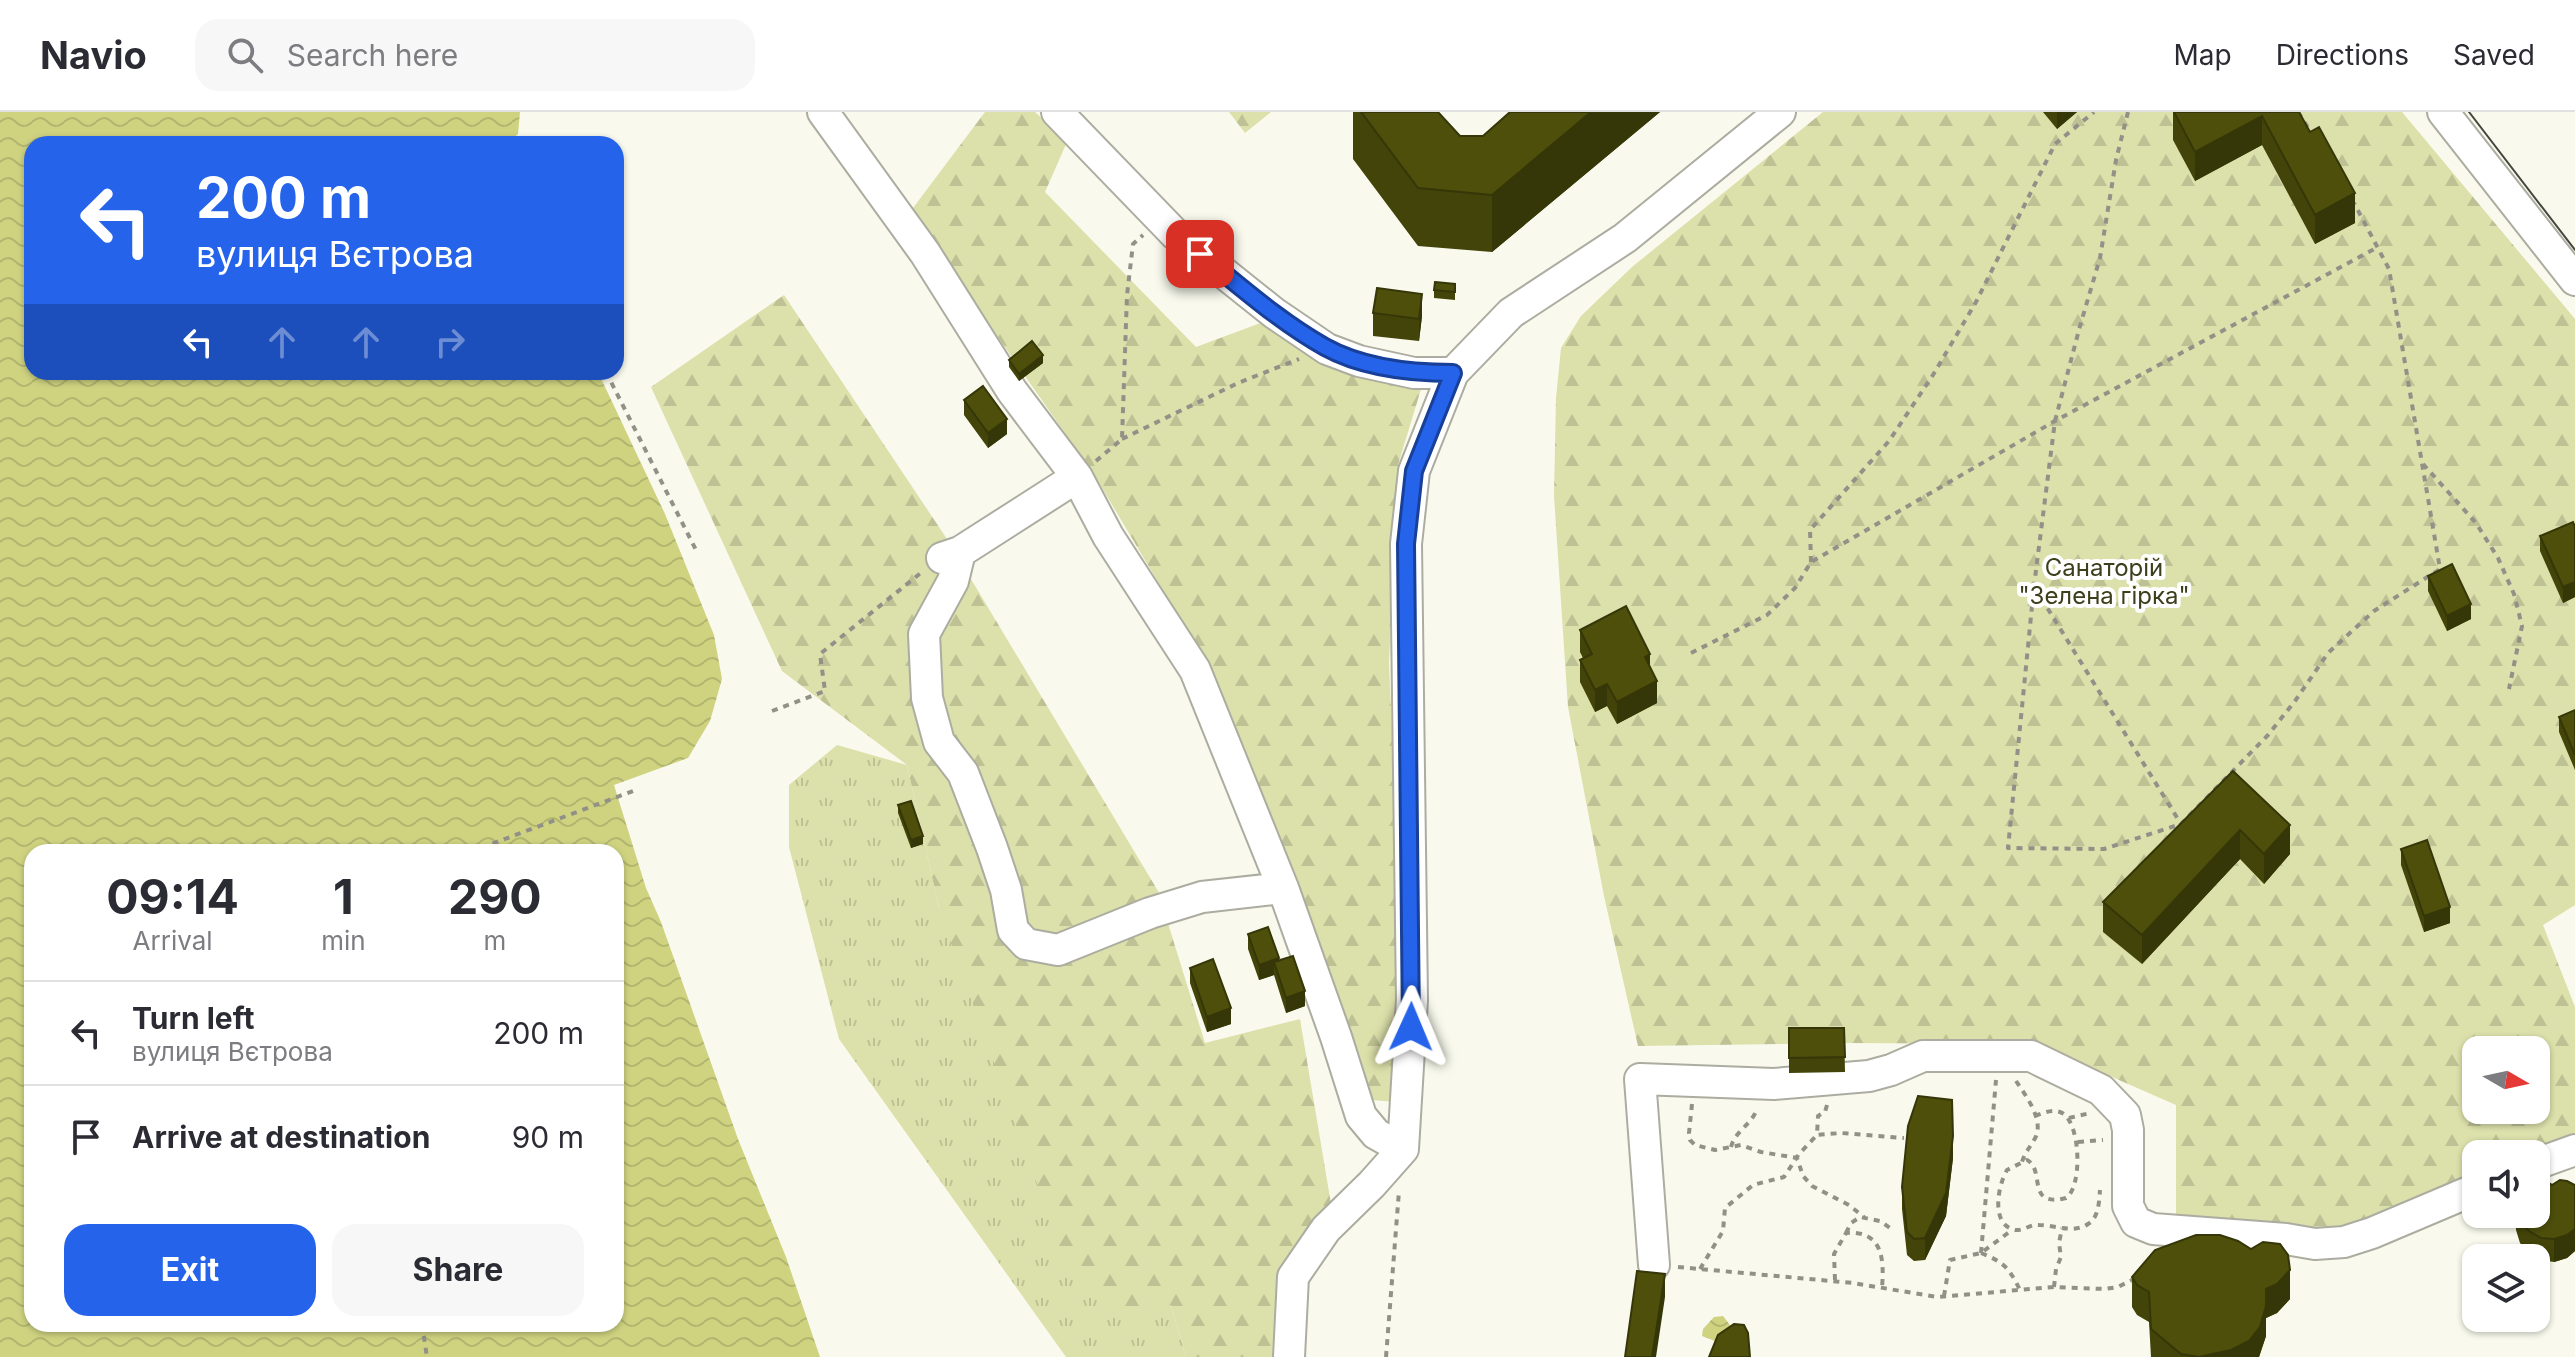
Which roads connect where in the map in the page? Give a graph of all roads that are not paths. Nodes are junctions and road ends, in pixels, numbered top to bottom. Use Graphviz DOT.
graph roads {
  1 [pos="823,112"];
  2 [pos="1057,112"];
  3 [pos="1780,112"];
  4 [pos="2443,112"];
  5 [pos="2575,280"];
  6 [pos="1453,373"];
  7 [pos="1077,477"];
  8 [pos="1283,888"];
  9 [pos="1403,1149"];
  10 [pos="2575,1150"];
  11 [pos="2550,1159"];
  12 [pos="2462,1195"];
  13 [pos="1654,1265"];
  14 [pos="1289,1357"];
  1 -- 7 [label="street"];
  2 -- 6 [label="street"];
  3 -- 6 [label="street"];
  4 -- 5 [label="street"];
  6 -- 9 [label="street"];
  7 -- 8 [label="street"];
  7 -- 8 [label="street"];
  8 -- 9 [label="street"];
  9 -- 14 [label="street"];
  10 -- 11 [label="street"];
  12 -- 13 [label="street"];
}
